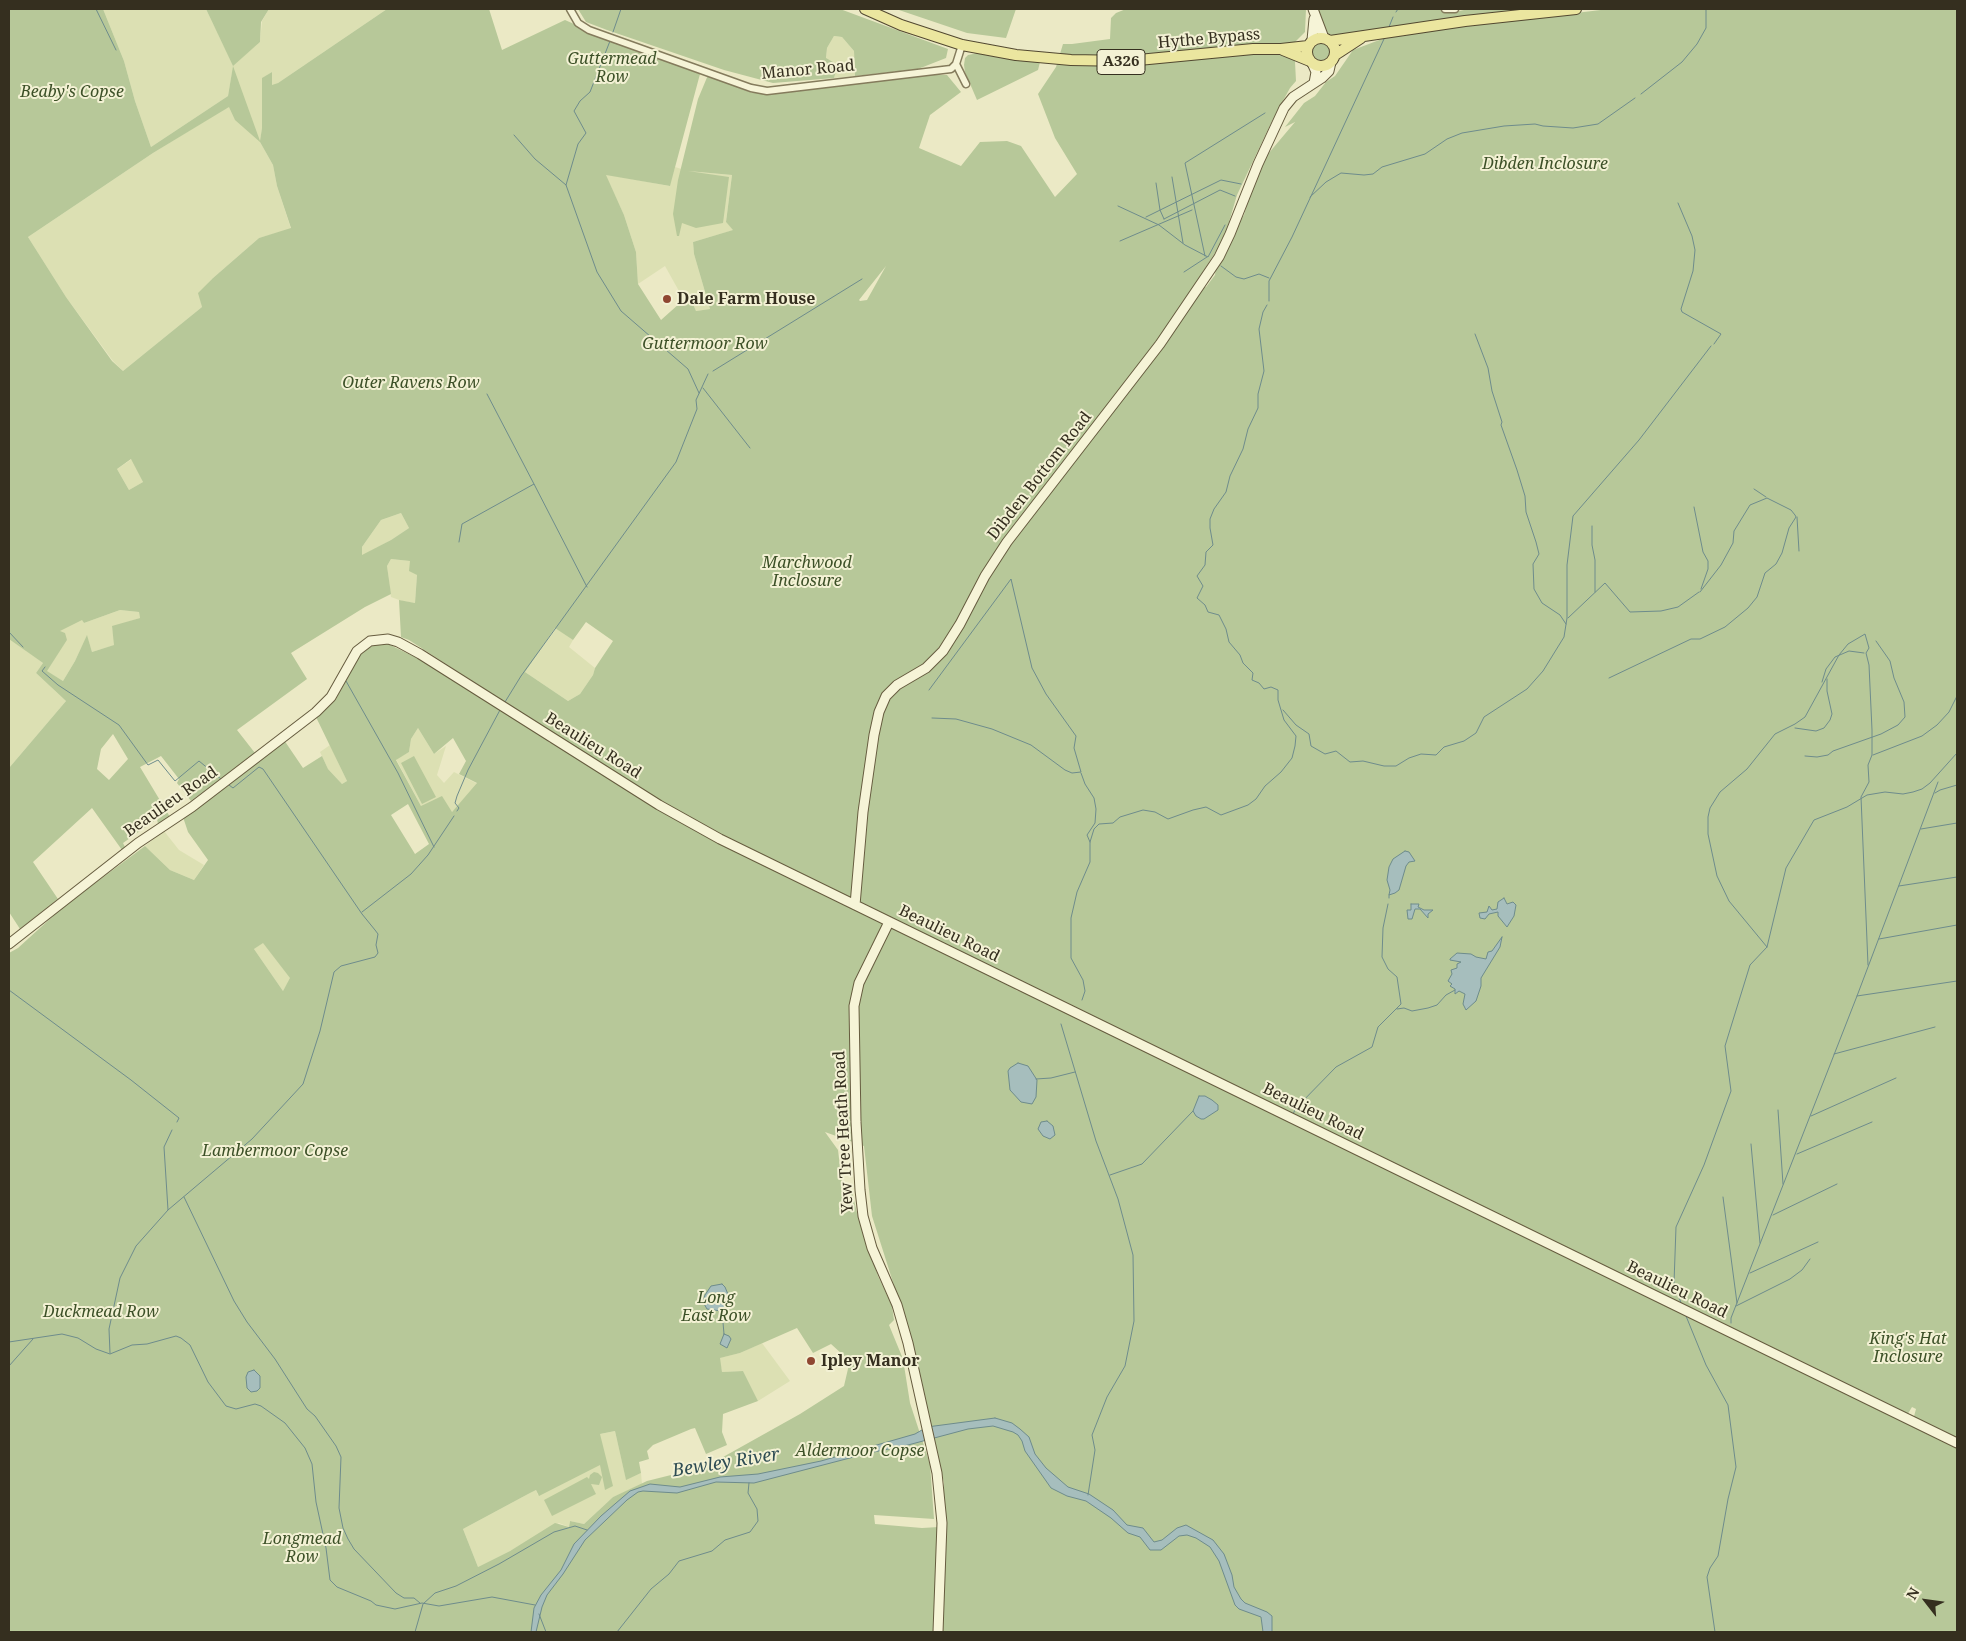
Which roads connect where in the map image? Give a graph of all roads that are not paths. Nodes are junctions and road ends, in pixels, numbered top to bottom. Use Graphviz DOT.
graph roads {
  1 [pos="570,9"];
  2 [pos="865,9"];
  3 [pos="1446,9"];
  4 [pos="1455,9"];
  5 [pos="1576,9"];
  6 [pos="1314,12"];
  7 [pos="1364,36"];
  8 [pos="1327,39"];
  9 [pos="1310,43"];
  10 [pos="962,45"];
  11 [pos="1281,49"];
  12 [pos="1333,58"];
  13 [pos="1311,62"];
  14 [pos="956,64"];
  15 [pos="1314,83"];
  16 [pos="966,84"];
  17 [pos="855,905"];
  18 [pos="889,922"];
  19 [pos="9,944"];
  20 [pos="1957,1443"];
  21 [pos="938,1632"];
  1 -- 14 [label="street, Manor Road"];
  2 -- 10 [label="main road, A326"];
  3 -- 4 [label="street"];
  5 -- 7 [label="main road"];
  6 -- 8 [label="street"];
  6 -- 9 [label="street"];
  7 -- 8 [label="main road"];
  7 -- 12 [label="main road"];
  8 -- 9 [label="main road"];
  8 -- 12 [label="main road"];
  9 -- 11 [label="main road, Hythe Bypass / A326"];
  9 -- 13 [label="main road"];
  10 -- 11 [label="main road, Hythe Bypass / A326"];
  10 -- 14 [label="street"];
  11 -- 13 [label="main road, Hythe Bypass / A326"];
  12 -- 13 [label="main road"];
  12 -- 15 [label="street, Dibden Bottom Road"];
  13 -- 15 [label="street"];
  14 -- 16 [label="street"];
  15 -- 17 [label="street, Dibden Bottom Road"];
  17 -- 18 [label="street, Beaulieu Road"];
  17 -- 19 [label="street, Beaulieu Road"];
  18 -- 20 [label="street, Beaulieu Road"];
  18 -- 21 [label="street, Yew Tree Heath Road"];
}
